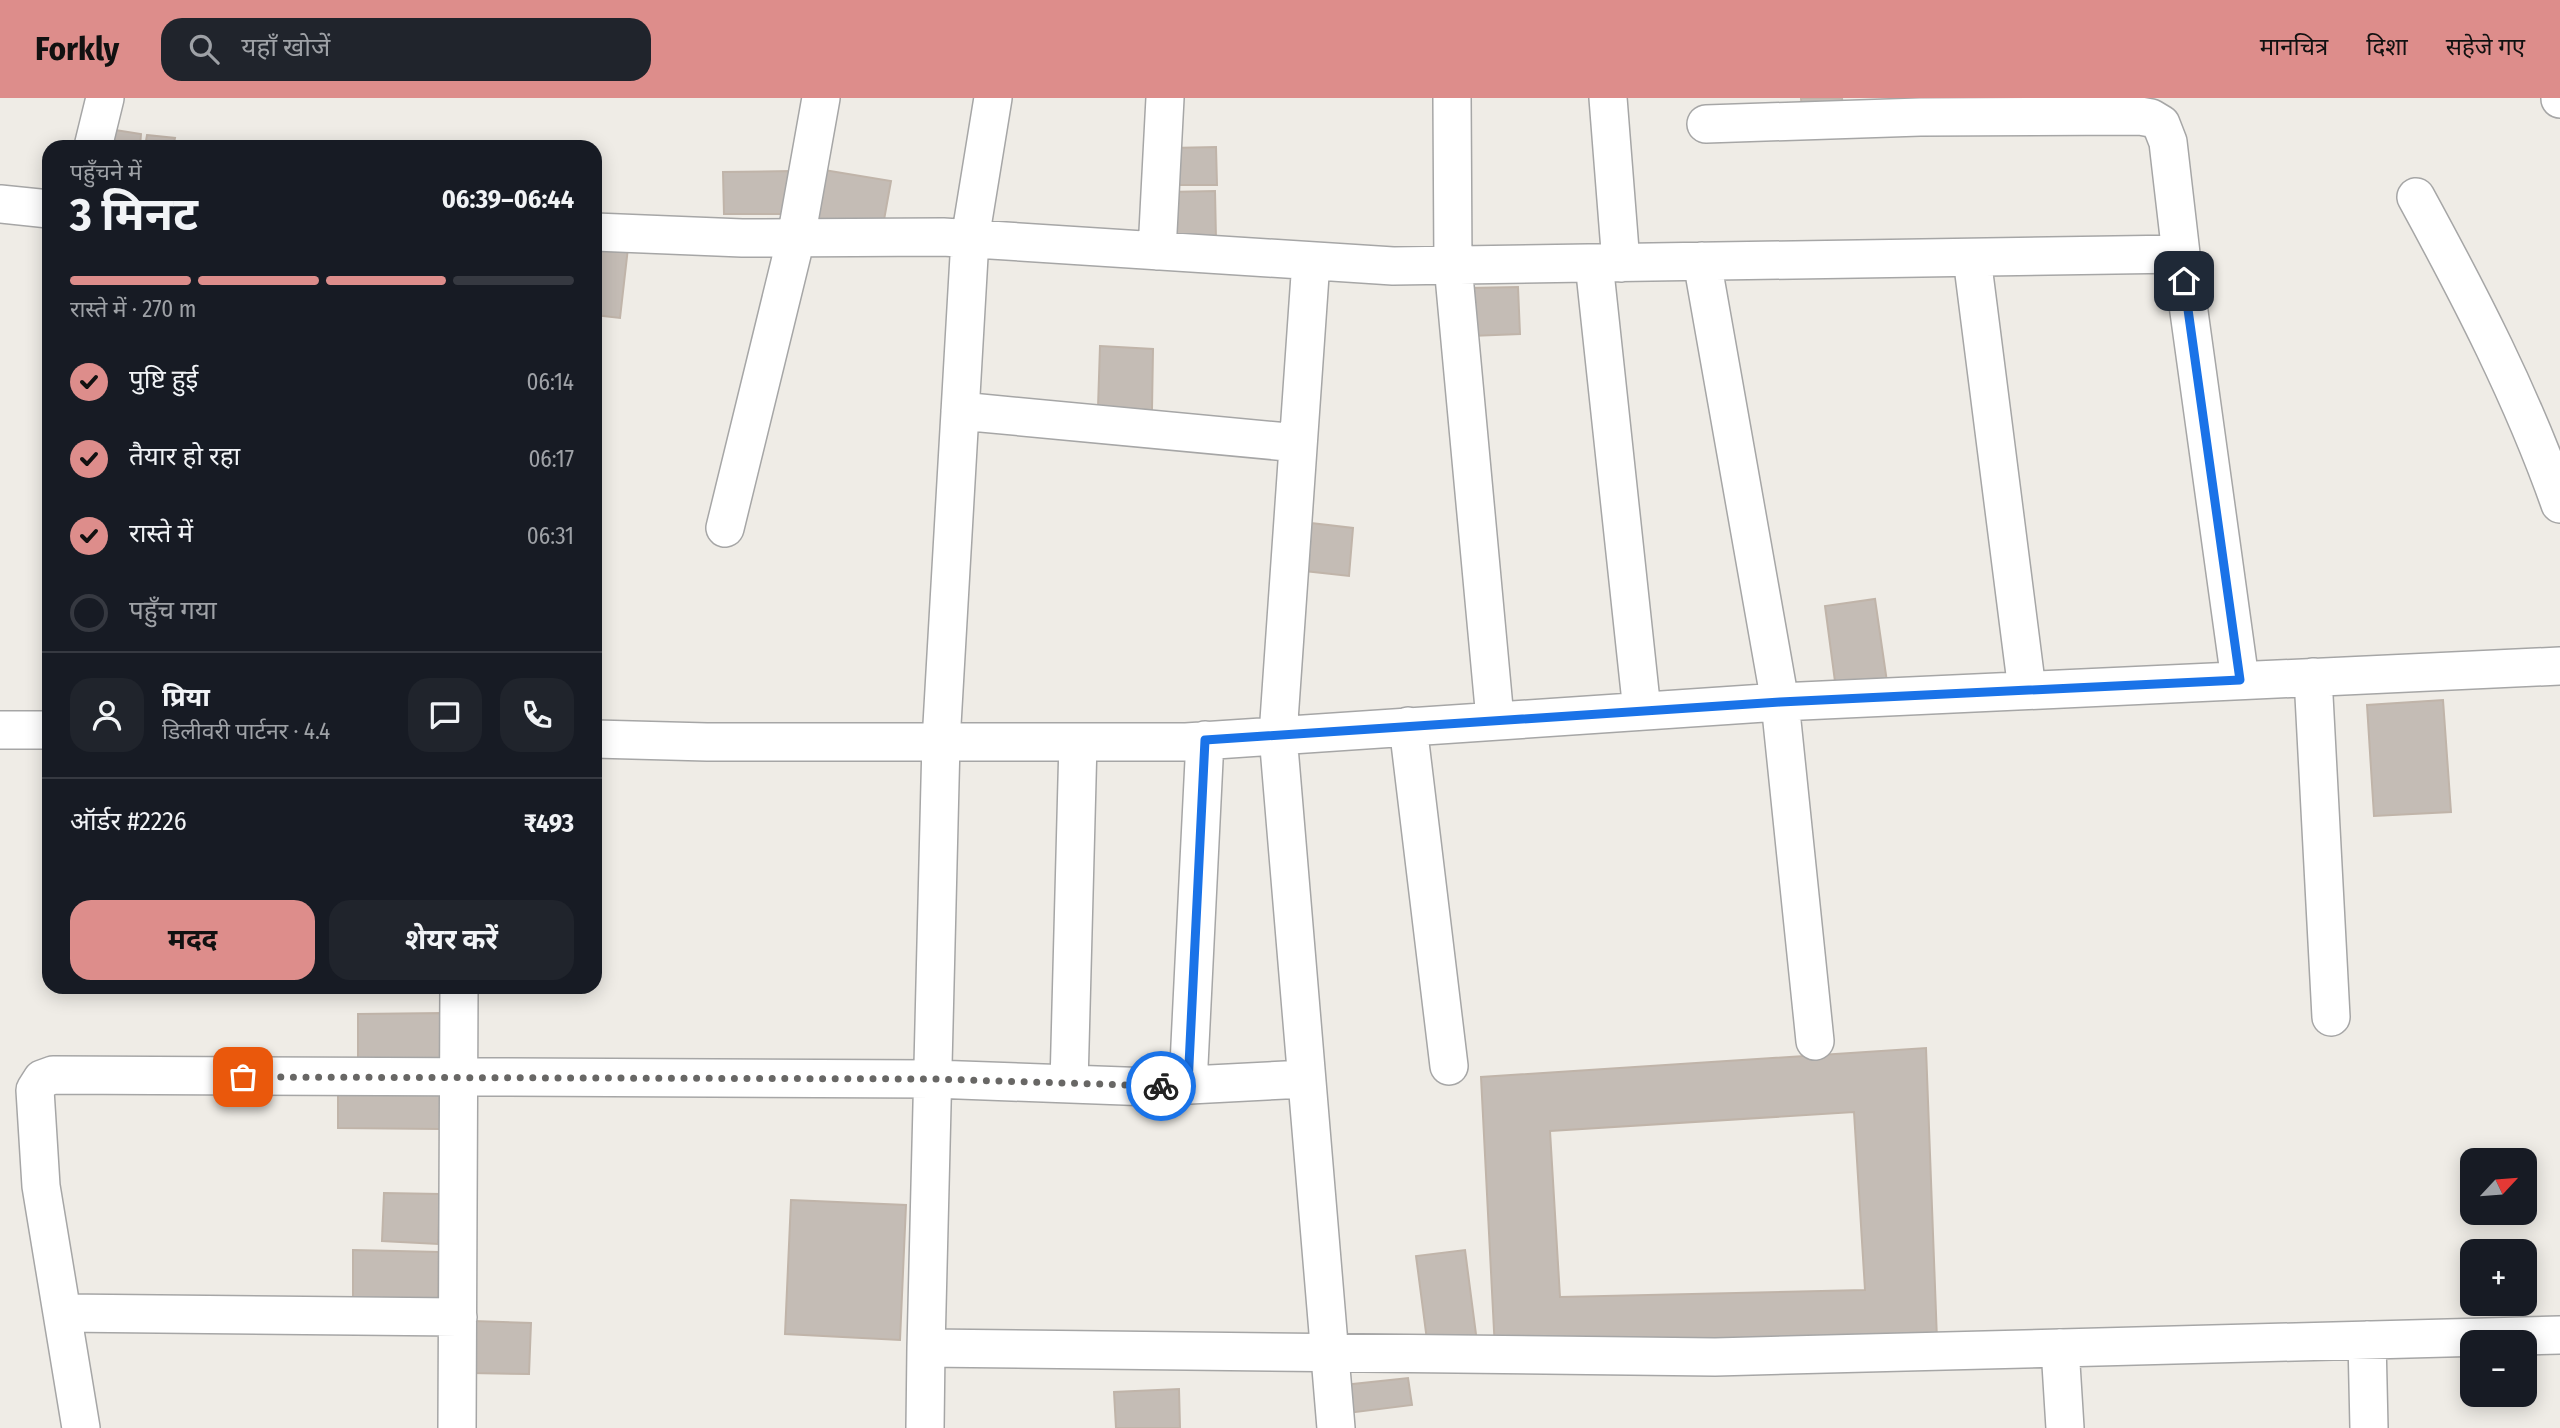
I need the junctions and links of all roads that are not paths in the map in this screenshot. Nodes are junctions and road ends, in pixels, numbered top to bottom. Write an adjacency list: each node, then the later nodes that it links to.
1 (105, 98): 8 (street)
2 (821, 98): 13 (street)
3 (993, 98): 14 (street)
4 (1165, 98): 15 (street)
5 (1452, 98): 21 (street)
6 (1608, 98): 20 (street)
7 (1706, 124): 16 (street)
8 (95, 140)
9 (2416, 197): 24 (street)
10 (0, 204): 11 (street)
11 (42, 208)
12 (602, 232): 13 (street)
13 (796, 238): 14 (street); 25 (street)
14 (970, 239): 15 (street); 22 (street)
15 (1157, 251): 18 (street)
16 (2180, 254): 17 (street); 28 (street)
17 (1972, 258): 19 (street); 29 (street)
18 (1311, 261): 21 (street); 23 (street)
19 (1702, 261): 20 (street); 30 (street)
20 (1608, 263): 21 (street); 31 (street)
21 (1453, 265): 32 (street)
22 (960, 411): 23 (street); 39 (street)
23 (1298, 443): 36 (street)
24 (2560, 504)
25 (725, 528)
26 (2560, 666): 27 (street)
27 (2313, 677): 28 (street); 42 (street)
28 (2240, 680): 29 (street)
29 (2027, 690): 30 (street)
30 (1780, 702): 31 (street); 43 (street)
31 (1643, 711): 32 (street)
32 (1495, 719): 33 (street)
33 (1408, 726): 36 (street); 44 (street)
34 (0, 730): 35 (street)
35 (42, 730)
36 (1278, 735): 38 (street); 47 (street)
37 (602, 739): 39 (street)
38 (1205, 740): 40 (street); 49 (street)
39 (941, 742): 40 (street); 46 (street)
40 (1078, 742): 48 (street)
41 (459, 994): 45 (street)
42 (2331, 1017)
43 (1815, 1041)
44 (1449, 1066)
45 (460, 1078): 46 (street); 50 (street); 51 (street)
46 (933, 1079): 48 (street); 54 (street)
47 (1306, 1079): 49 (street); 56 (street)
48 (1069, 1084): 49 (street)
49 (1188, 1085)
50 (62, 1313): 51 (street); 57 (street)
51 (457, 1317): 58 (street)
52 (2560, 1335): 53 (street)
53 (2367, 1340): 55 (street); 62 (street)
54 (926, 1348): 56 (street); 59 (street)
55 (2060, 1348): 56 (street); 61 (street)
56 (1328, 1352): 60 (street)
57 (81, 1428)
58 (457, 1428)
59 (925, 1428)
60 (1336, 1428)
61 (2065, 1428)
62 (2369, 1428)

